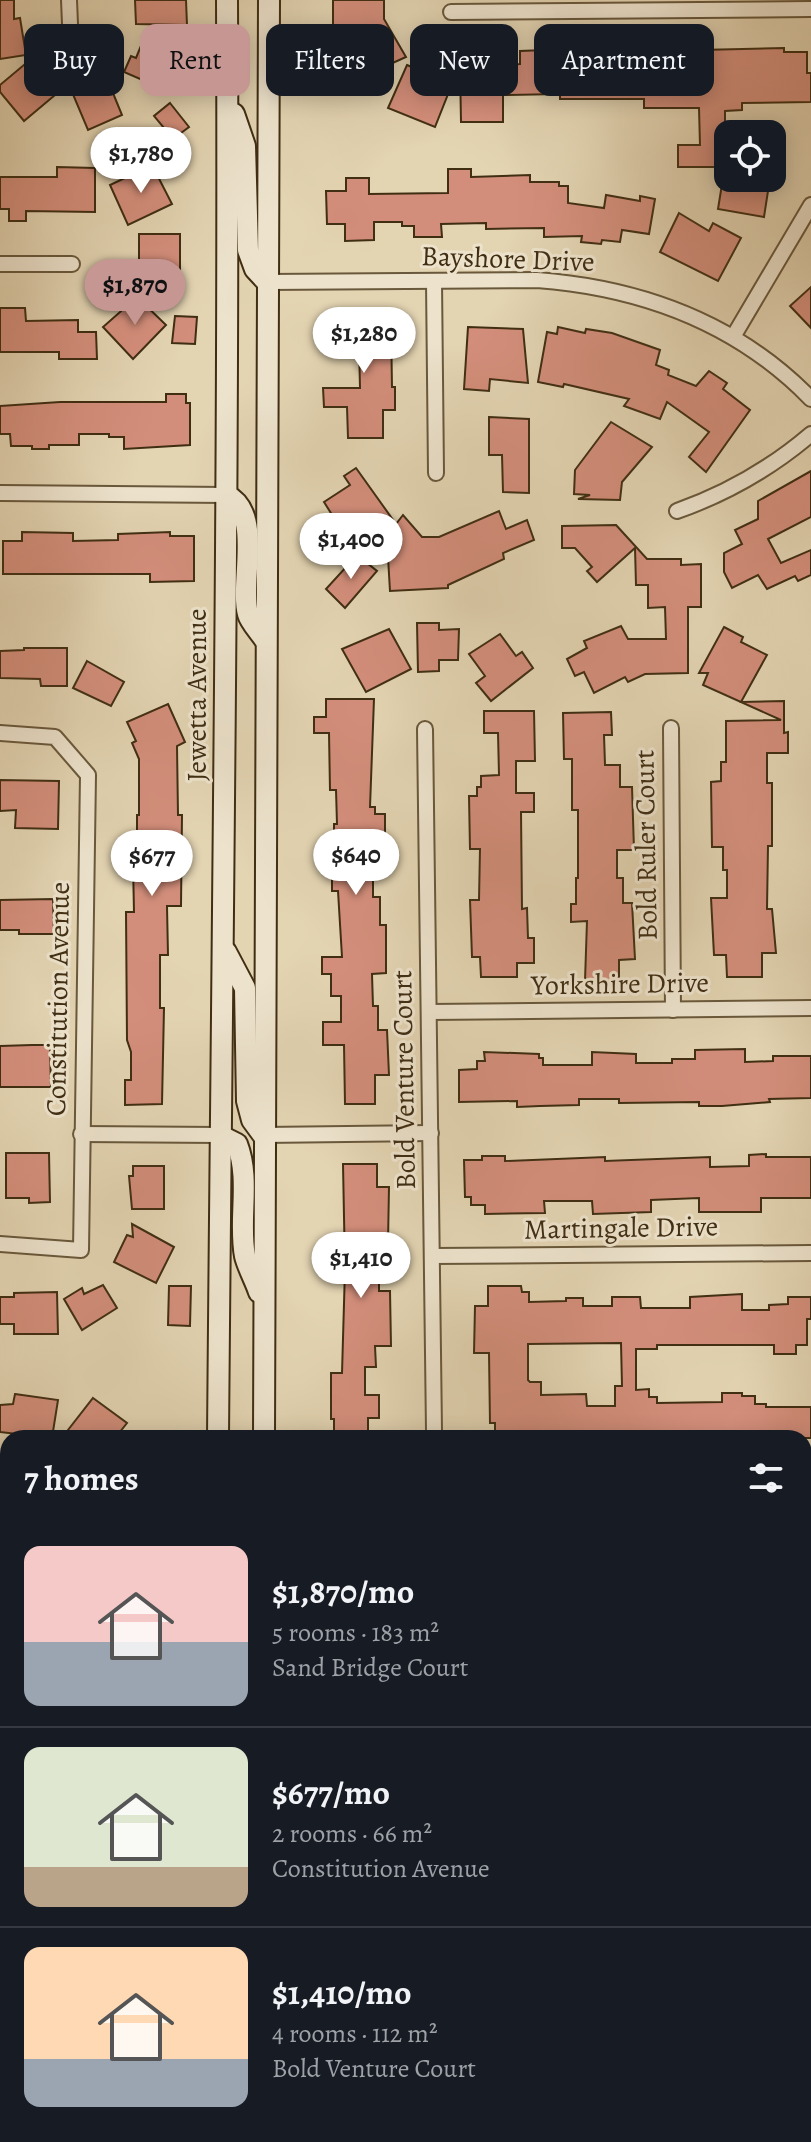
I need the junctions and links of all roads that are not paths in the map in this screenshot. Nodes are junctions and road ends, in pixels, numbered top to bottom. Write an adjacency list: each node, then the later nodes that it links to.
1 (69, 0): 6 (street)
2 (227, 0): 7 (street, Jewetta Avenue)
3 (269, 0): 14 (street)
4 (811, 9): 5 (street)
5 (451, 12)
6 (70, 24)
7 (227, 24)
8 (228, 96): 14 (street)
9 (228, 96): 20 (street, Jewetta Avenue)
10 (811, 205): 15 (street)
11 (0, 264): 12 (street)
12 (72, 264)
13 (434, 281): 14 (street, Bayshore Drive); 15 (street, Bayshore Drive); 18 (street)
14 (267, 282): 22 (street)
15 (733, 337): 16 (street, Bayshore Drive)
16 (811, 399)
17 (811, 434): 21 (street)
18 (436, 473)
19 (0, 493): 20 (street)
20 (226, 495): 22 (street); 26 (street, Jewetta Avenue)
21 (677, 511)
22 (265, 640): 33 (street)
23 (671, 728): 28 (street, Bold Ruler Court)
24 (425, 729): 29 (street, Bold Venture Court)
25 (0, 733): 31 (street, Constitution Avenue)
26 (224, 948): 32 (street, Jewetta Avenue); 33 (street)
27 (811, 1008): 28 (street, Yorkshire Drive)
28 (673, 1010): 29 (street, Yorkshire Drive)
29 (430, 1012): 30 (street, Bold Venture Court)
30 (431, 1133): 33 (street); 36 (street, Bold Venture Court)
31 (81, 1134): 32 (street); 34 (street, Constitution Avenue)
32 (219, 1135): 37 (street); 38 (street, Jewetta Avenue)
33 (263, 1135): 37 (street)
34 (0, 1244)
35 (811, 1253): 36 (street, Martingale Drive)
36 (432, 1256): 40 (street, Bold Venture Court)
37 (263, 1303): 39 (street)
38 (218, 1430)
39 (264, 1430)
40 (434, 1430)

